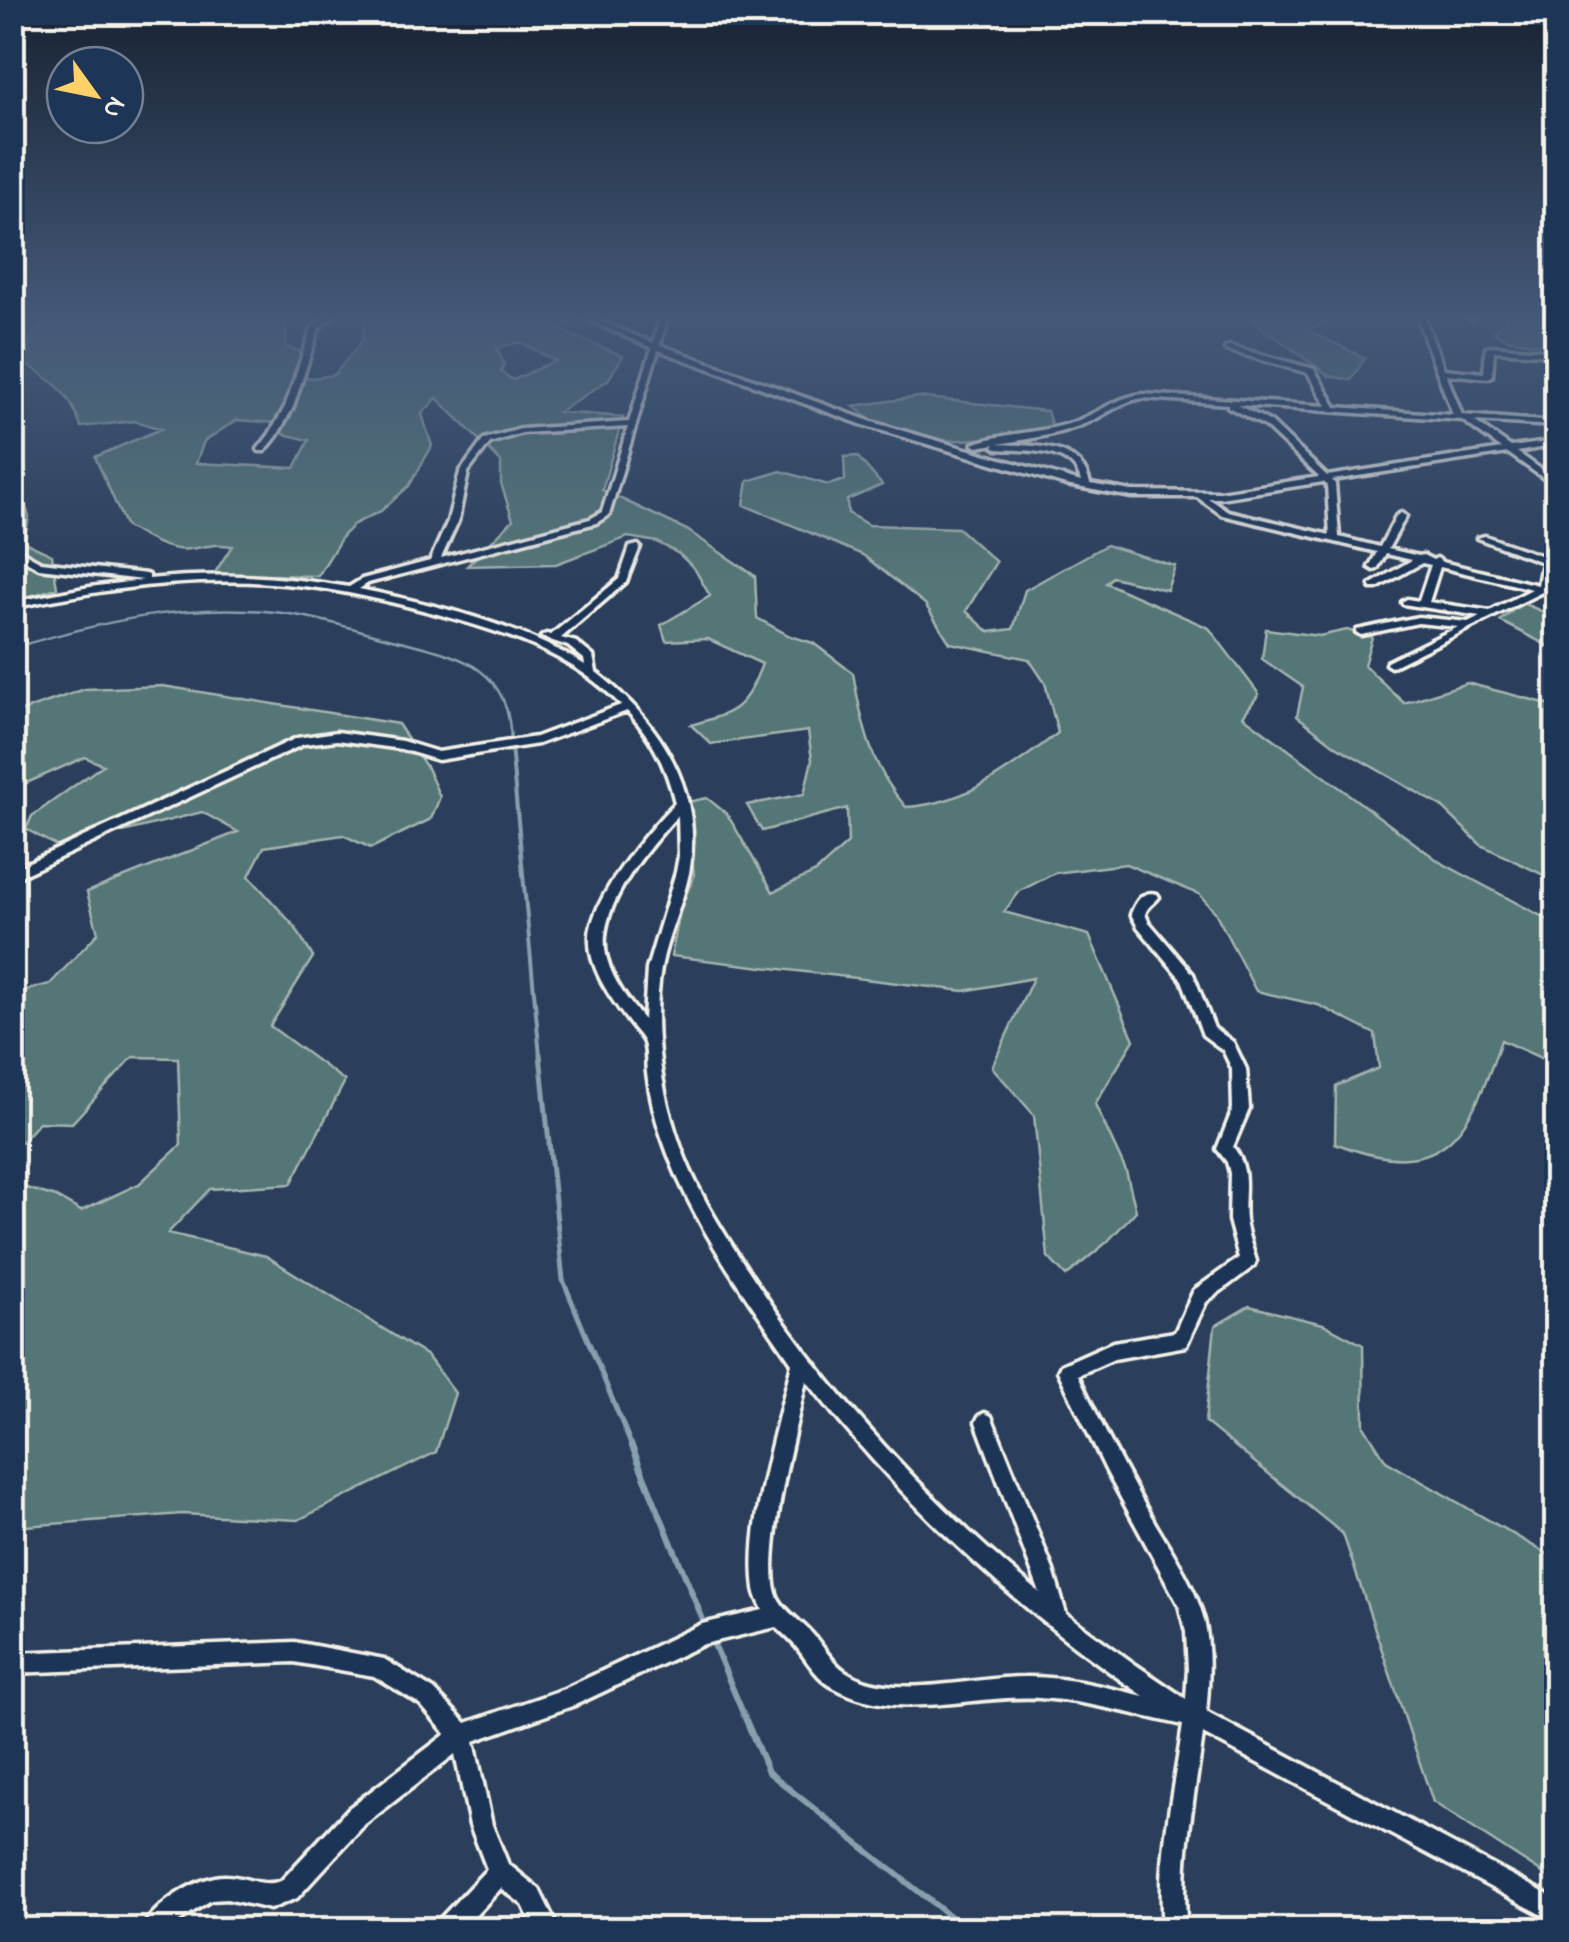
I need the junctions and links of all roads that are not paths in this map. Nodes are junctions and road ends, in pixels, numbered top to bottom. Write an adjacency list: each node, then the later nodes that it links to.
1 (289, 406): 15 (street)
2 (638, 406): 10 (street)
3 (815, 406): 14 (street)
4 (1112, 406): 13 (street)
5 (1232, 406): 19 (street)
6 (1310, 406): 8 (street)
7 (1457, 406): 9 (street)
8 (1332, 407): 9 (street)
9 (1461, 416): 11 (street); 16 (street)
10 (632, 424): 32 (street); 32 (street)
11 (1556, 424)
12 (1556, 443): 16 (street)
13 (977, 444): 14 (street); 20 (street)
14 (947, 447): 20 (street)
15 (262, 449)
16 (1508, 449): 18 (street); 19 (street)
17 (1556, 470): 18 (street)
18 (1544, 474): 21 (street)
19 (1323, 479): 22 (street); 24 (street)
20 (1086, 486): 22 (street)
21 (1553, 488)
22 (1200, 496): 24 (street)
23 (1401, 516): 27 (street)
24 (1335, 536): 27 (street)
25 (1482, 538): 31 (street)
26 (635, 546): 47 (street)
27 (1384, 548): 30 (street); 34 (street)
28 (1556, 548): 31 (street)
29 (12, 549): 35 (street)
30 (1423, 558): 33 (street); 36 (street)
31 (1547, 561): 37 (street)
32 (434, 562): 38 (street)
33 (1436, 562): 37 (street); 41 (street)
34 (1374, 567)
35 (153, 579): 38 (street); 42 (street)
36 (1374, 586)
37 (1542, 588): 39 (street); 43 (street)
38 (350, 591): 46 (street)
39 (1556, 592)
40 (1407, 602): 41 (street)
41 (1422, 604): 43 (street)
42 (12, 605)
43 (1491, 614): 44 (street)
44 (1470, 625): 45 (street); 48 (street)
45 (1361, 632)
46 (520, 635): 47 (street); 49 (street)
47 (554, 639): 49 (street)
48 (1391, 664)
49 (591, 671): 50 (street)
50 (630, 706): 51 (street); 52 (street)
51 (681, 804): 54 (street); 54 (street)
52 (12, 876)
53 (1152, 897): 60 (street)
54 (652, 1043): 55 (street)
55 (801, 1363): 57 (street); 58 (street)
56 (985, 1422): 58 (street)
57 (777, 1617): 60 (street); 61 (street)
58 (1058, 1622): 60 (street)
59 (12, 1662): 61 (street)
60 (1195, 1718): 63 (street); 67 (street)
61 (462, 1735): 62 (street); 64 (street)
62 (500, 1872): 65 (street); 66 (street)
63 (1556, 1910)
64 (154, 1930)
65 (445, 1930)
66 (547, 1930)
67 (1175, 1930)

